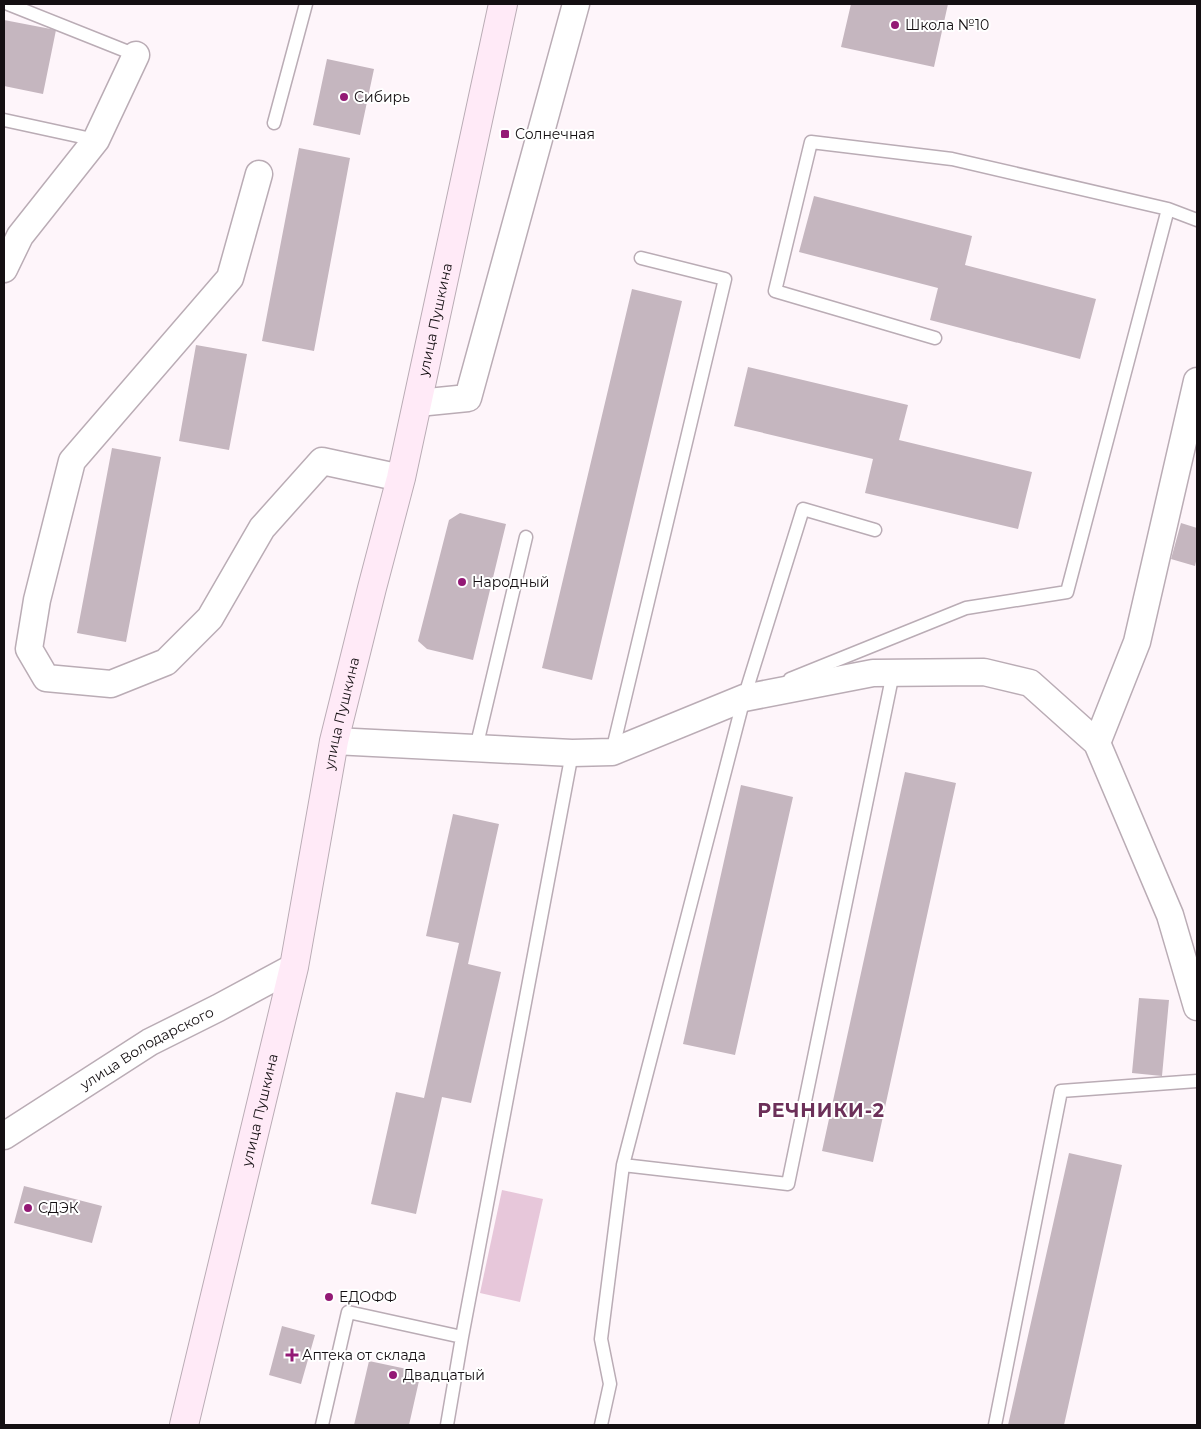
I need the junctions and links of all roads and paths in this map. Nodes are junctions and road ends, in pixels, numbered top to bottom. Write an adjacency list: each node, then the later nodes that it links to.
1 (8, 4): 5 (lane)
2 (306, 4): 7 (lane)
3 (503, 4): 17 (main road, улица Пушкина)
4 (576, 4): 17 (street)
5 (136, 55): 8 (street)
6 (4, 120): 8 (lane)
7 (274, 123)
8 (96, 140): 12 (street)
9 (258, 174): 18 (street)
10 (1168, 209): 11 (lane); 15 (lane); 22 (lane)
11 (1197, 220)
12 (12, 235): 14 (street)
13 (641, 258): 26 (lane)
14 (4, 269)
15 (935, 338)
16 (1197, 381): 24 (street)
17 (418, 402): 18 (main road, улица Пушкина)
18 (401, 478): 23 (main road, улица Пушкина)
19 (875, 530): 22 (lane)
20 (526, 537): 25 (lane)
21 (893, 673): 22 (street); 24 (street); 32 (lane)
22 (744, 698): 26 (street); 32 (lane)
23 (334, 741): 25 (street); 28 (main road, улица Пушкина)
24 (1097, 743): 29 (street)
25 (476, 748): 27 (street)
26 (612, 752): 27 (street)
27 (572, 753): 33 (lane)
28 (294, 967): 31 (street, улица Володарского); 34 (main road, улица Пушкина)
29 (1197, 1007)
30 (1197, 1081): 38 (lane)
31 (4, 1136)
32 (624, 1165): 37 (lane)
33 (462, 1337): 35 (lane); 36 (lane)
34 (184, 1425)
35 (322, 1425)
36 (447, 1425)
37 (601, 1425)
38 (994, 1425)

